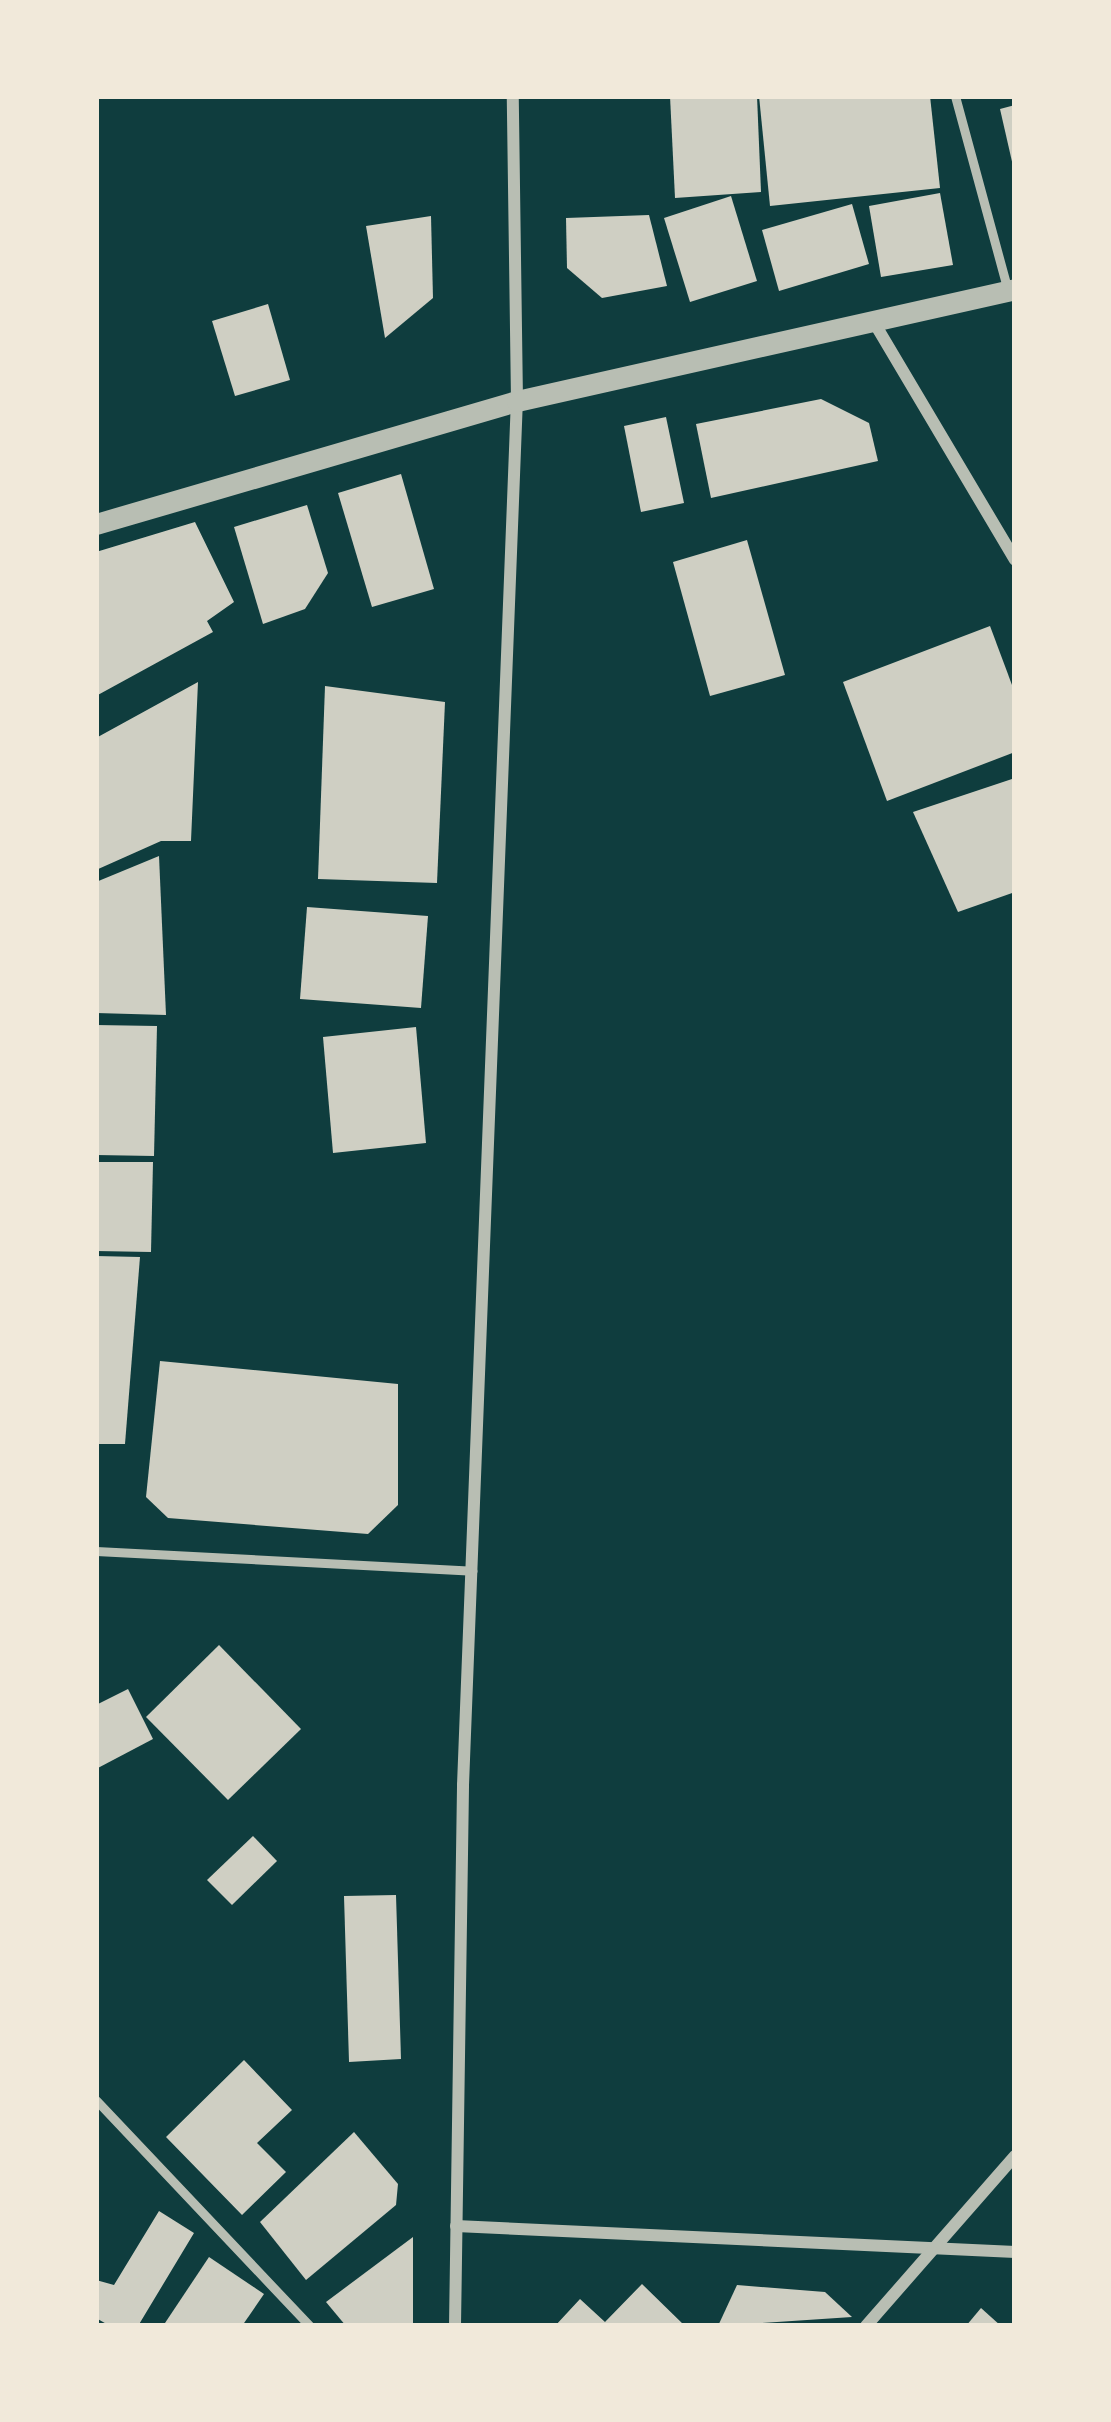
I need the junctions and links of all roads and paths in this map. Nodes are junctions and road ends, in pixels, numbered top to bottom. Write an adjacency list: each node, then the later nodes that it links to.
1 (513, 96): 5 (street)
2 (955, 96): 3 (lane)
3 (1011, 290): 4 (street)
4 (875, 324): 5 (street); 7 (street)
5 (517, 401): 6 (street); 9 (street)
6 (96, 524)
7 (1015, 560)
8 (96, 1551): 9 (lane)
9 (472, 1570): 12 (street)
10 (96, 2099): 15 (lane)
11 (1015, 2156): 13 (street)
12 (456, 2226): 13 (street); 16 (street)
13 (932, 2248): 14 (street); 17 (street)
14 (1015, 2252)
15 (310, 2326)
16 (454, 2326)
17 (866, 2326)

